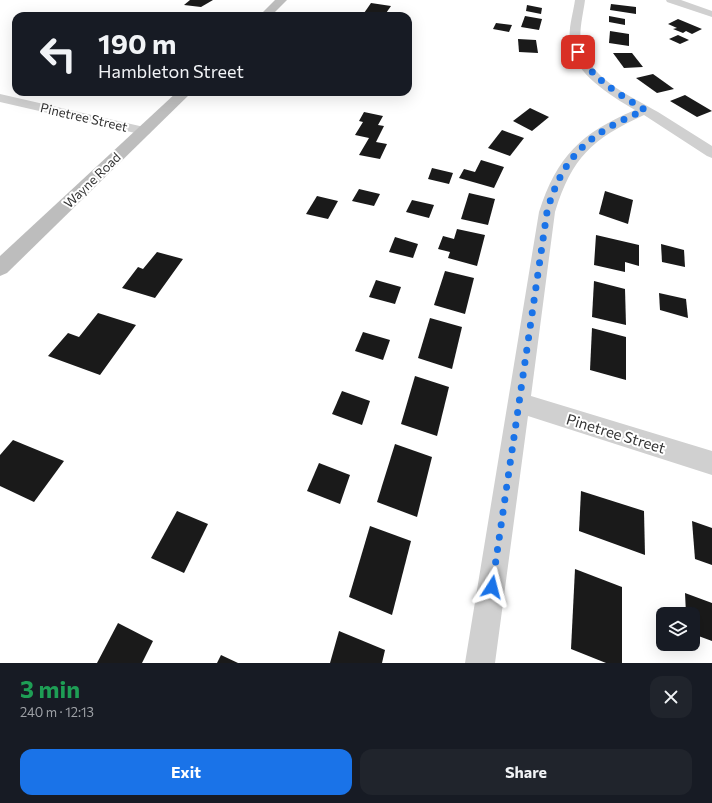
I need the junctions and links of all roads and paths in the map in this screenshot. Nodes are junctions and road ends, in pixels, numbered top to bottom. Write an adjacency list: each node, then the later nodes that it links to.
1 (281, 0): 4 (main road)
2 (580, 0): 8 (street)
3 (671, 0): 5 (street)
4 (268, 12)
5 (712, 14)
6 (180, 96): 9 (main road, Wayne Road)
7 (0, 98): 9 (street, Pinetree Street)
8 (645, 110): 10 (street); 12 (street)
9 (144, 131): 11 (main road, Wayne Road)
10 (712, 153)
11 (0, 268)
12 (519, 403): 13 (street, Pinetree Street); 14 (street)
13 (712, 463)
14 (480, 663)

